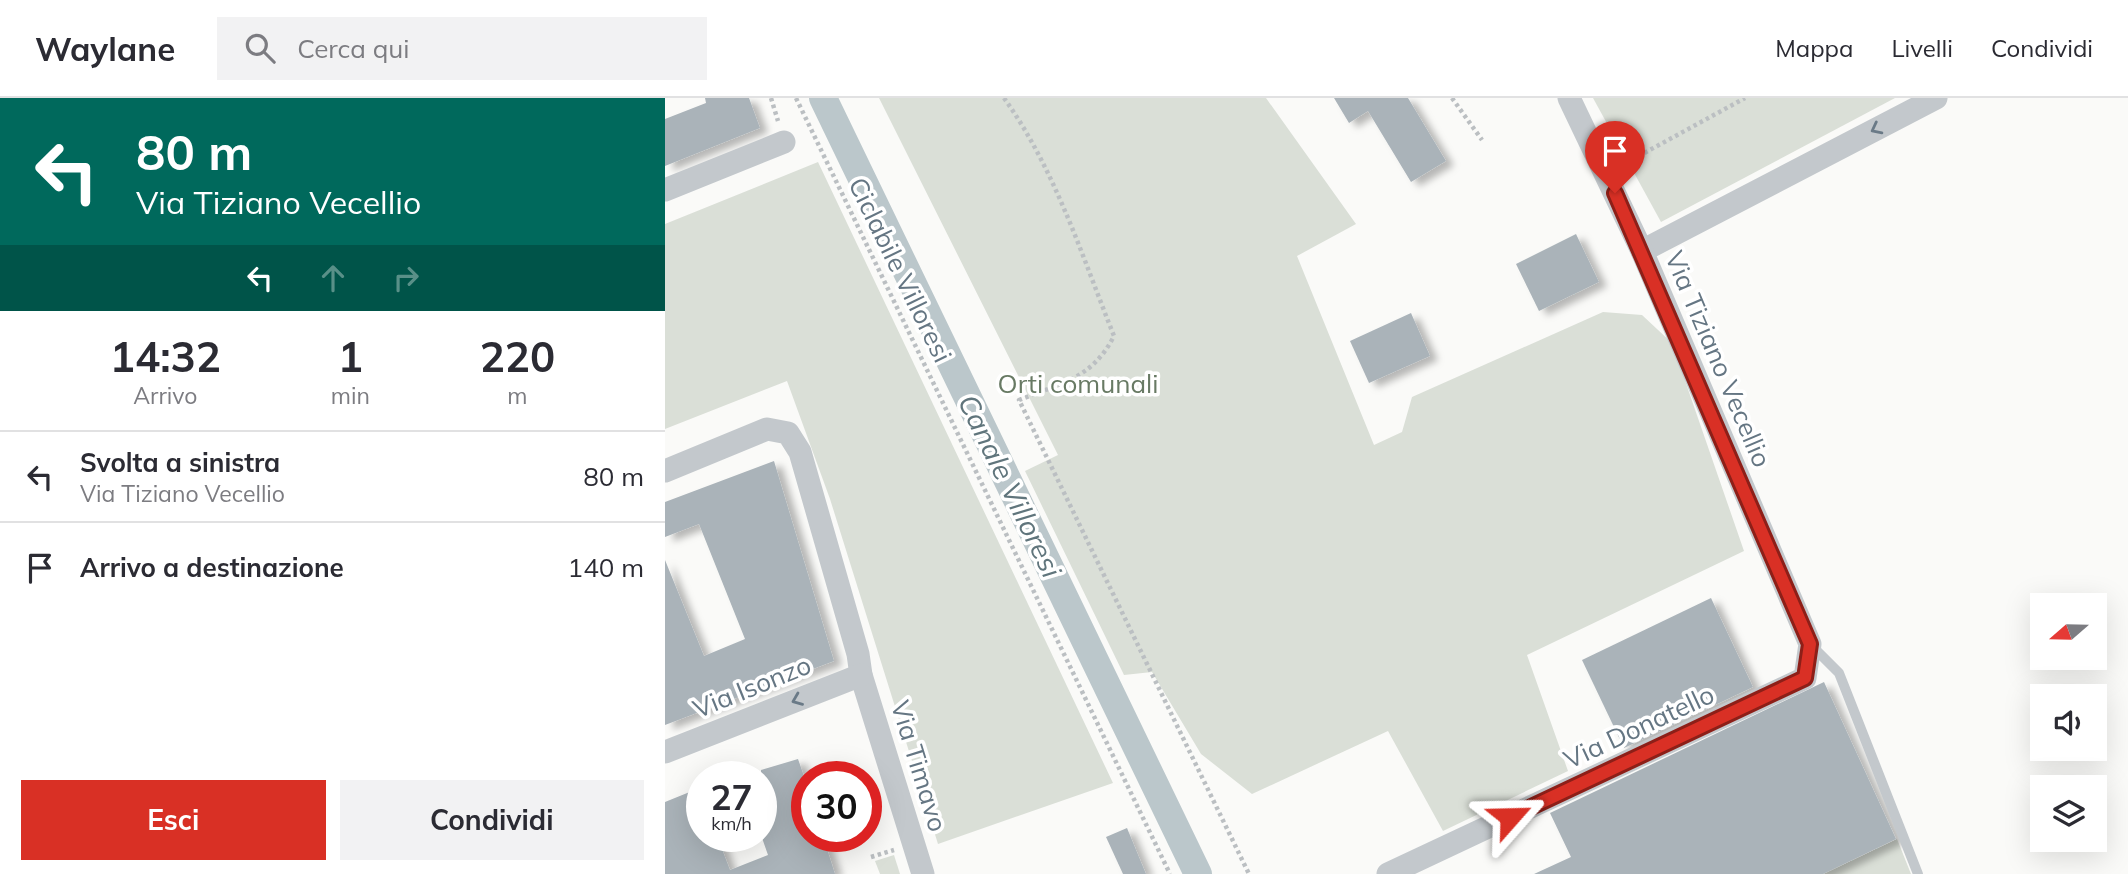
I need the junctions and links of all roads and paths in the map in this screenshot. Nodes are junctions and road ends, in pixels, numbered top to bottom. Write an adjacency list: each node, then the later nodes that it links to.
1 (796, 98): 17 (path, Ciclabile Villoresi)
2 (1004, 98): 18 (path)
3 (1452, 98): 7 (path)
4 (1569, 98): 9 (street, Via Tiziano Vecellio)
5 (1745, 98): 9 (path)
6 (1937, 98): 11 (street, one-way to 11)
7 (1482, 140)
8 (784, 142): 10 (street)
9 (1606, 174): 11 (street, Via Tiziano Vecellio)
10 (665, 190)
11 (1642, 251): 13 (street, Via Tiziano Vecellio)
12 (665, 471): 14 (street, Via Timavo)
13 (1810, 644): 19 (street, Via Donatello); 20 (lane)
14 (861, 675): 15 (street, Via Isonzo, one-way to 15); 16 (street, Via Timavo)
15 (665, 752)
16 (923, 874)
17 (1170, 874)
18 (1249, 874)
19 (1388, 874)
20 (1918, 874)

